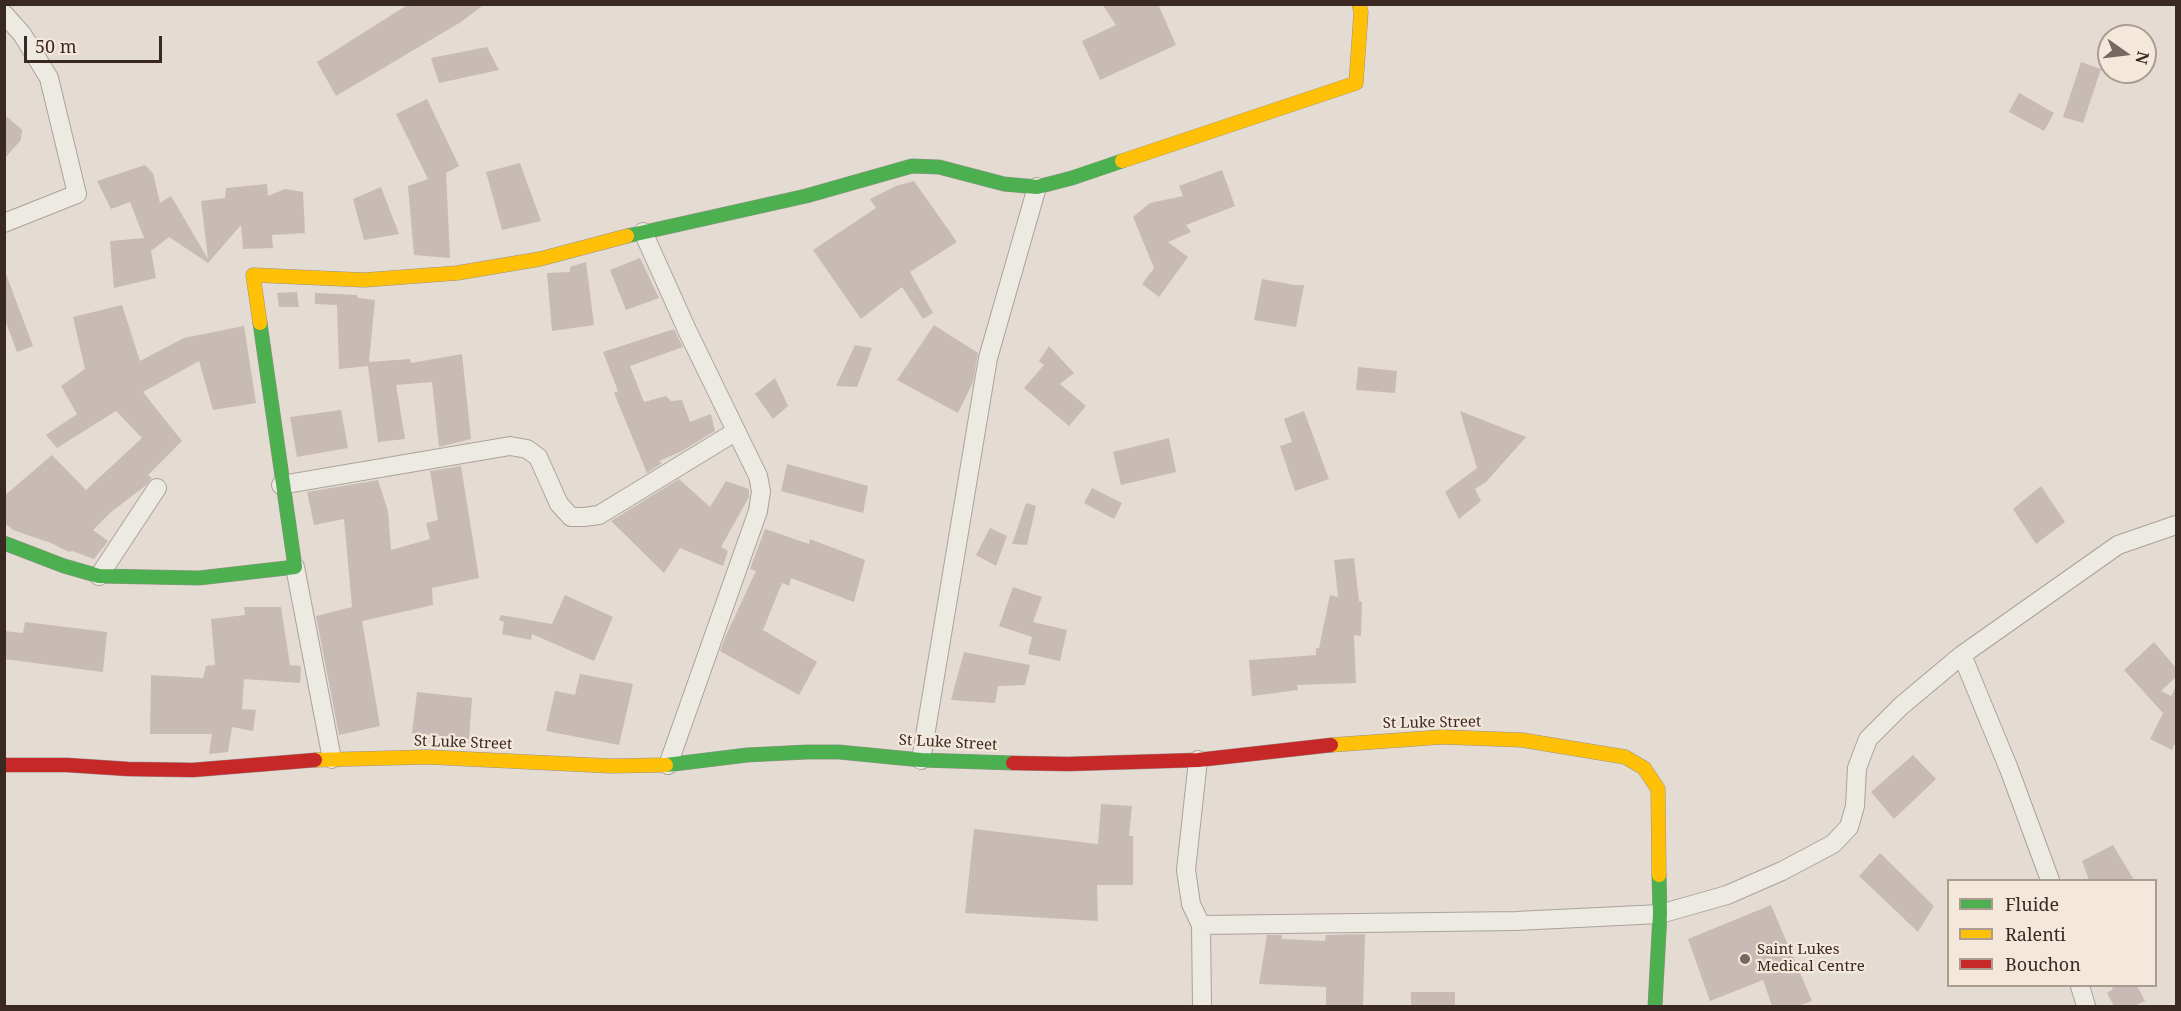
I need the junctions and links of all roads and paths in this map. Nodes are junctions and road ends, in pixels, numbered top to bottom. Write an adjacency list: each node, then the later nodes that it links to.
1 (1359, 4): 3 (street)
2 (4, 14): 4 (street)
3 (1037, 187): 5 (street); 15 (street)
4 (4, 223)
5 (643, 232): 6 (street); 7 (street)
6 (735, 432): 7 (street); 18 (street)
7 (282, 485): 11 (street)
8 (157, 488): 12 (street)
9 (2176, 525): 13 (street)
10 (4, 543): 12 (street)
11 (295, 567): 12 (street); 14 (street)
12 (99, 576)
13 (1962, 654): 19 (street); 20 (street)
14 (332, 759): 17 (street, St Luke Street); 18 (street, St Luke Street)
15 (921, 760): 16 (street, St Luke Street); 18 (street, St Luke Street)
16 (1198, 760): 20 (street, St Luke Street); 21 (street)
17 (4, 765)
18 (668, 765)
19 (2049, 879)
20 (1660, 914): 21 (street); 24 (street, St Luke Street)
21 (1201, 925): 23 (street)
22 (2080, 987): 25 (street)
23 (1202, 1006)
24 (1655, 1006)
25 (2086, 1006)

